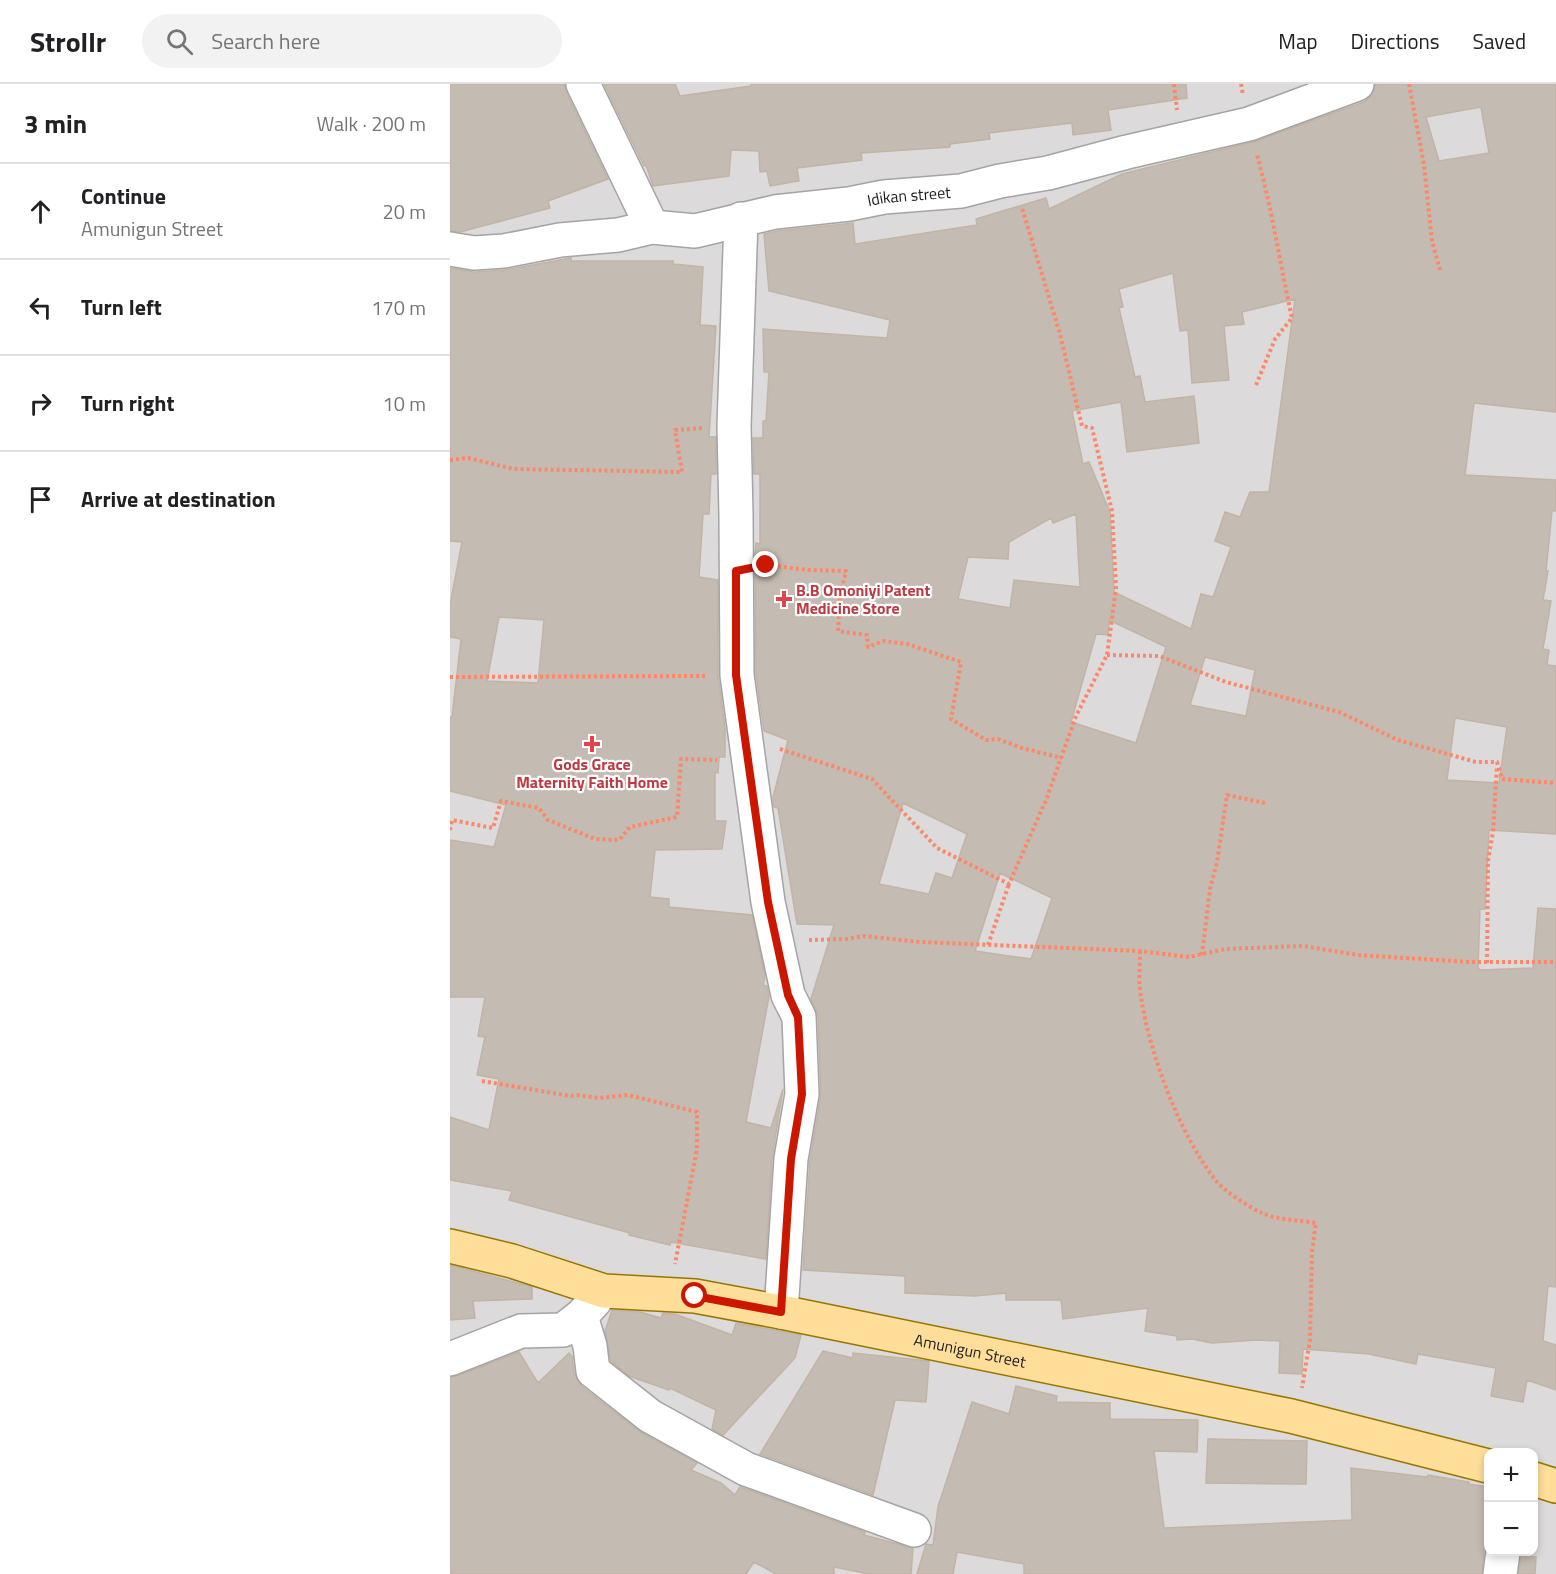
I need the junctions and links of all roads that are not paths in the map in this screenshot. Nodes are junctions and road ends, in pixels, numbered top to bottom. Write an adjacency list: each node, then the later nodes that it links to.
1 (583, 84): 4 (street)
2 (1358, 84): 3 (street, Idikan street)
3 (741, 219): 4 (street, Idikan street); 8 (street)
4 (652, 227): 5 (street, Idikan street)
5 (450, 249)
6 (450, 1246): 7 (main road, Amunigun Street)
7 (604, 1291): 8 (main road, Amunigun Street); 9 (street)
8 (781, 1312): 11 (main road, Amunigun Street)
9 (581, 1317): 10 (street); 14 (street)
10 (450, 1359)
11 (1484, 1465)
12 (1538, 1481): 13 (main road)
13 (1556, 1486)
14 (914, 1530)
15 (1502, 1556): 16 (street)
16 (1500, 1574)

